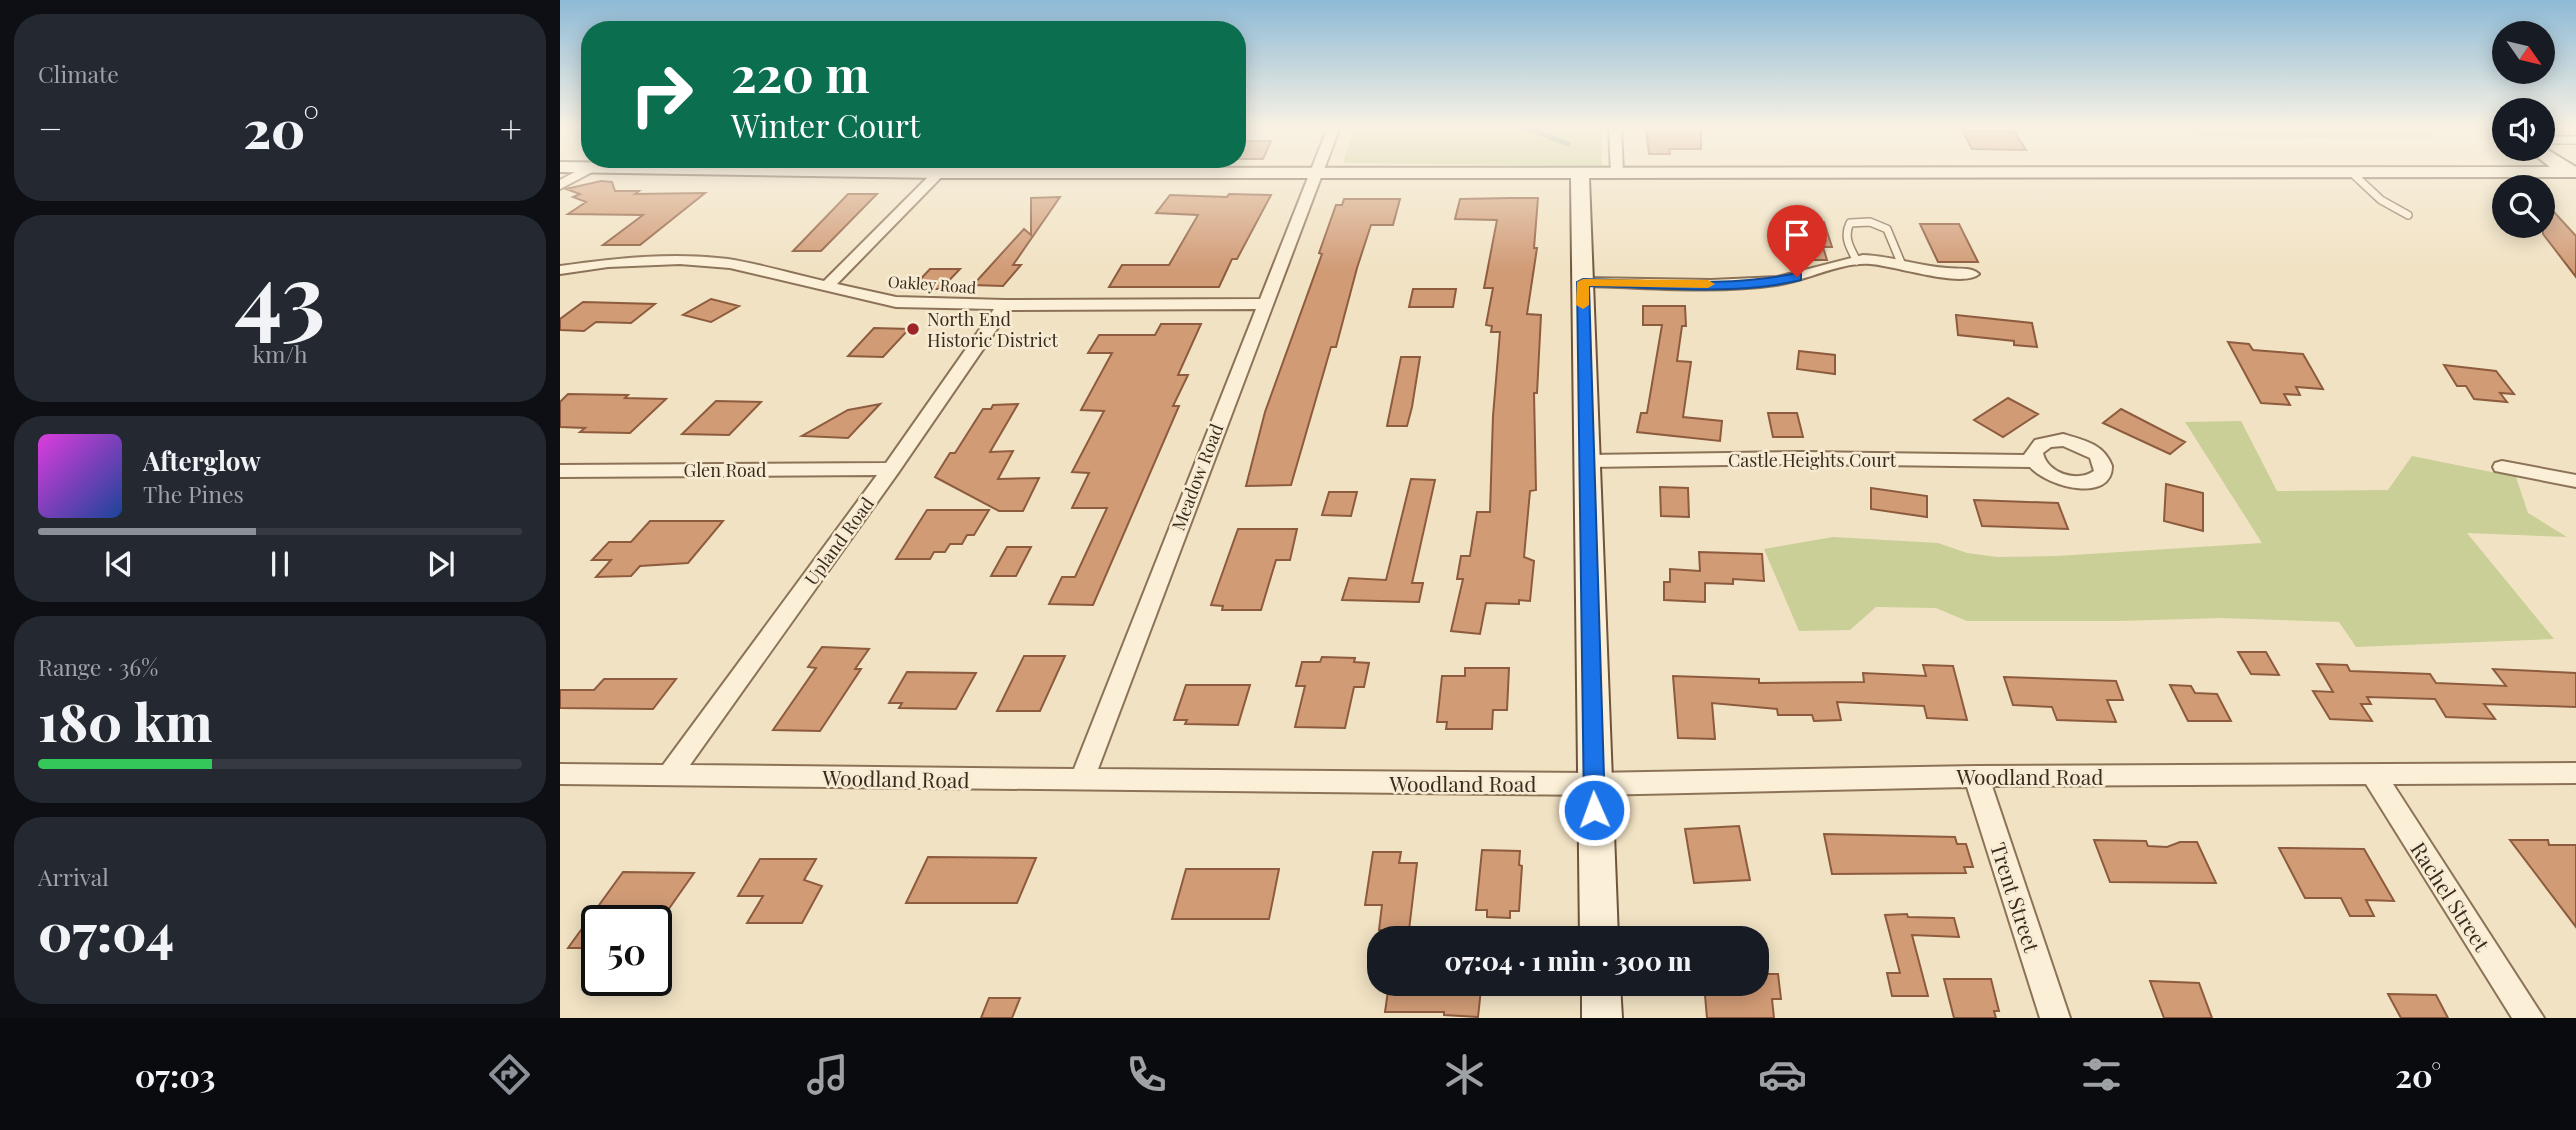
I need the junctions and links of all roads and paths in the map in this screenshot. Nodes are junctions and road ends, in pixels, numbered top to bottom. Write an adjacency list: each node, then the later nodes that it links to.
1 (579, 175): 8 (street)
2 (938, 175): 15 (street)
3 (1314, 175): 16 (street, Meadow Road)
4 (1580, 175): 14 (main road)
5 (2354, 175): 9 (lane)
6 (2537, 175): 7 (main road)
7 (2574, 175)
8 (560, 185)
9 (2408, 215)
10 (1857, 261): 11 (street); 11 (lane); 14 (street)
11 (1902, 265): 13 (street)
12 (560, 270): 15 (street, Oakley Road)
13 (1972, 274)
14 (1583, 282): 18 (main road)
15 (827, 286): 17 (street, Oakley Road)
16 (1264, 304): 17 (street, Oakley Road); 29 (street, Meadow Road)
17 (1005, 305): 21 (street, Upland Road)
18 (1588, 461): 19 (street, Castle Heights Court); 30 (main road)
19 (2035, 461)
20 (2502, 467): 23 (street)
21 (891, 469): 22 (street, Glen Road); 26 (street, Upland Road)
22 (560, 471)
23 (2576, 481)
24 (2576, 773): 27 (street, Woodland Road)
25 (560, 774): 26 (street, Woodland Road)
26 (669, 775): 29 (street, Woodland Road)
27 (2373, 775): 28 (street, Woodland Road); 35 (street, Rachel Street)
28 (1976, 776): 30 (street, Woodland Road); 34 (street, Trent Street)
29 (1081, 781): 30 (street, Woodland Road)
30 (1593, 784): 31 (main road)
31 (1599, 926)
32 (1601, 996): 33 (main road)
33 (1602, 1018)
34 (2055, 1018)
35 (2529, 1018)

